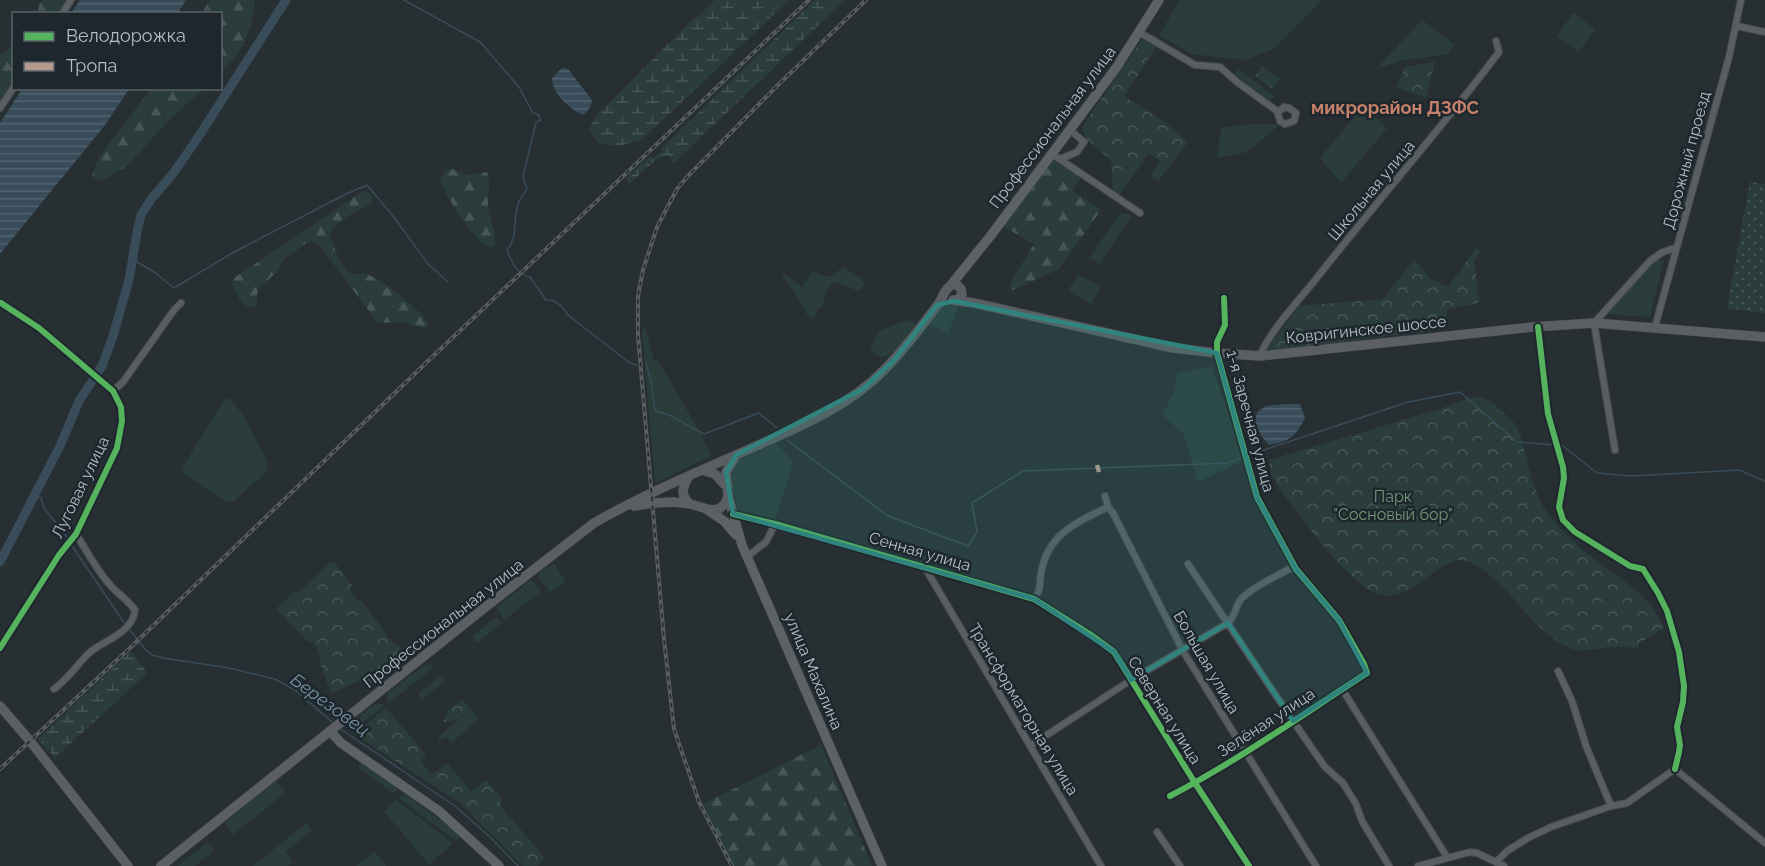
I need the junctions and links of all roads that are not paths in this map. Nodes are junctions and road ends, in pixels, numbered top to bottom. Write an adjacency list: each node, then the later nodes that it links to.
1 (1159, 0): 4 (street, Профессиональная улица)
2 (1741, 0): 3 (street, Дорожный проезд)
3 (1737, 26): 5 (street); 13 (street, Дорожный проезд)
4 (1139, 32): 9 (street); 10 (street, Профессиональная улица)
5 (1765, 32)
6 (1496, 41): 23 (street, Школьная улица)
7 (12, 90): 8 (street)
8 (0, 108)
9 (1278, 112)
10 (1070, 130): 11 (street, Профессиональная улица); 11 (street)
11 (1056, 157): 12 (street); 14 (street, Профессиональная улица)
12 (1140, 213)
13 (1677, 247): 18 (street); 20 (street, Дорожный проезд)
14 (955, 293): 22 (main road, Ковригинское шоссе); 26 (main road, Профессиональная улица)
15 (1224, 298): 22 (street, 1-я Заречная улица)
16 (1, 303): 24 (street, Луговая улица)
17 (181, 303): 24 (street)
18 (1594, 323): 19 (main road, Ковригинское шоссе); 20 (main road, Ковригинское шоссе); 25 (street)
19 (1538, 327): 23 (main road, Ковригинское шоссе); 59 (street)
20 (1655, 327): 21 (main road, Ковригинское шоссе)
21 (1765, 337)
22 (1217, 353): 23 (main road, Ковригинское шоссе); 43 (street, 1-я Заречная улица)
23 (1260, 356)
24 (113, 391): 38 (street, Луговая улица)
25 (1615, 450)
26 (736, 455): 27 (main road, Профессиональная улица); 29 (main road)
27 (702, 470): 28 (main road, Профессиональная улица); 29 (main road)
28 (689, 476): 32 (main road); 33 (main road, Профессиональная улица)
29 (726, 486): 30 (main road, улица Махалина)
30 (728, 496): 35 (main road); 36 (street, улица Махалина)
31 (1105, 496): 34 (street, Большая улица)
32 (690, 504): 33 (main road); 35 (main road)
33 (625, 507): 56 (main road, Профессиональная улица)
34 (1108, 507): 44 (street); 48 (street, Большая улица)
35 (706, 509): 39 (street)
36 (733, 514): 37 (street, Сенная улица); 39 (street, улица Махалина)
37 (775, 524): 40 (street); 42 (street, Сенная улица)
38 (76, 534): 47 (street, Луговая улица); 52 (street)
39 (742, 545): 40 (street, улица Махалина)
40 (748, 556): 70 (street, улица Махалина)
41 (1188, 564): 45 (street)
42 (924, 566): 44 (street, Сенная улица); 57 (street, Трансформаторная улица)
43 (1296, 569): 45 (street); 49 (street, 1-я Заречная улица)
44 (1034, 599): 46 (street, Сенная улица)
45 (1228, 623): 48 (street); 55 (street)
46 (1091, 635): 51 (street, Северная улица)
47 (0, 648)
48 (1183, 651): 51 (street); 58 (street, Большая улица)
49 (1364, 664): 53 (street, Зелёная улица)
50 (1558, 671): 62 (street)
51 (1131, 680): 57 (street); 60 (street, Северная улица)
52 (54, 689)
53 (1342, 689): 55 (street, Зелёная улица); 65 (street)
54 (0, 706): 67 (main road)
55 (1293, 721): 58 (street, Зелёная улица); 75 (street)
56 (334, 728): 68 (main road, Профессиональная улица); 69 (street)
57 (1030, 746): 71 (street, Трансформаторная улица)
58 (1245, 752): 60 (street, Зелёная улица); 74 (street, Большая улица)
59 (1675, 769): 62 (street); 64 (street)
60 (1195, 783): 61 (street, Зелёная улица); 73 (street, Северная улица)
61 (1170, 796)
62 (1611, 806): 66 (street)
63 (1157, 832): 72 (street)
64 (1765, 843)
65 (1447, 857): 66 (street); 76 (street)
66 (1496, 862): 77 (street)
67 (128, 866)
68 (160, 866)
69 (499, 866)
70 (882, 866)
71 (1101, 866)
72 (1179, 866)
73 (1249, 866)
74 (1316, 866)
75 (1389, 866)
76 (1418, 866)
77 (1504, 866)

